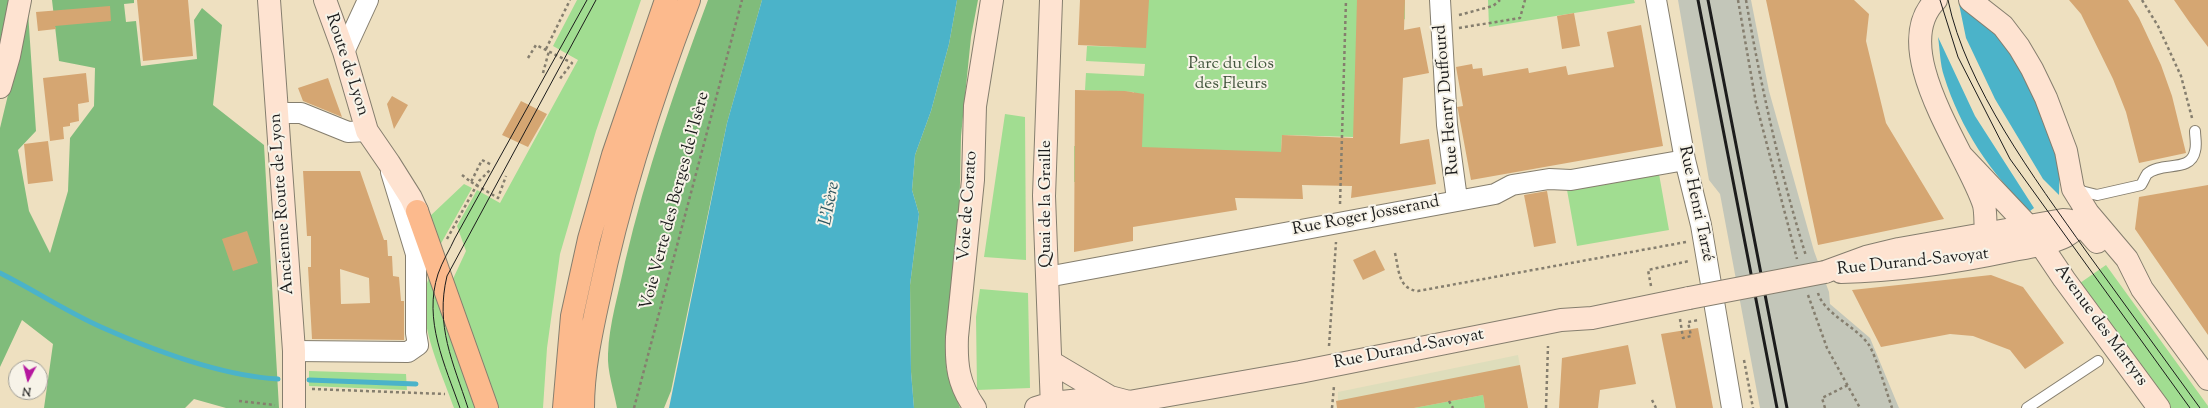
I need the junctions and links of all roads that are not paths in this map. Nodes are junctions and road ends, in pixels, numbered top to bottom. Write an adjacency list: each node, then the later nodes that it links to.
1 (20, 0): 16 (main road)
2 (269, 0): 17 (main road, Ancienne Route de Lyon)
3 (368, 0): 15 (street)
4 (666, 0): 38 (highway)
5 (689, 0): 39 (highway)
6 (992, 0): 40 (main road, Voie de Corato)
7 (1051, 0): 29 (main road, Quai de la Graille)
8 (1440, 0): 23 (street, Rue Henry Duffourd)
9 (1656, 0): 21 (street, Rue Henri Tarzé)
10 (1936, 0): 20 (main road)
11 (1970, 0): 14 (main road)
12 (1995, 0): 14 (main road)
13 (329, 1): 15 (main road, Route de Lyon)
14 (2003, 26): 24 (main road)
15 (344, 52): 18 (main road, Route de Lyon)
16 (0, 87)
17 (277, 113): 18 (street, Route de Lyon); 30 (main road, Ancienne Route de Lyon)
18 (367, 131): 22 (main road, Route de Lyon)
19 (2195, 131): 24 (lane)
20 (1961, 155): 26 (main road); 27 (main road, Avenue des Martyrs)
21 (1685, 160): 23 (street, Rue Roger Josserand); 41 (street, Rue Henri Tarzé)
22 (389, 163): 25 (main road, Route de Lyon); 30 (street, Route de Lyon)
23 (1457, 200): 29 (street, Rue Roger Josserand)
24 (2089, 211): 27 (main road); 33 (main road)
25 (417, 212): 37 (highway)
26 (1986, 233): 27 (main road, Rue Durand-Savoyat); 28 (main road, Rue Durand-Savoyat)
27 (2035, 236): 28 (main road, Rue Durand-Savoyat); 43 (main road, Avenue des Martyrs)
28 (1816, 274): 35 (main road, Rue Durand-Savoyat, bridge)
29 (1047, 277): 32 (main road, Quai de la Graille)
30 (294, 351): 34 (main road, Ancienne Route de Lyon)
31 (2098, 361): 42 (lane)
32 (1051, 362): 35 (main road); 36 (main road, Quai de la Graille)
33 (2208, 379)
34 (294, 398)
35 (1118, 402): 36 (main road, Rue Durand-Savoyat)
36 (1047, 406)
37 (487, 408)
38 (564, 408)
39 (583, 408)
40 (975, 408)
41 (1732, 408)
42 (2027, 408)
43 (2159, 408)

